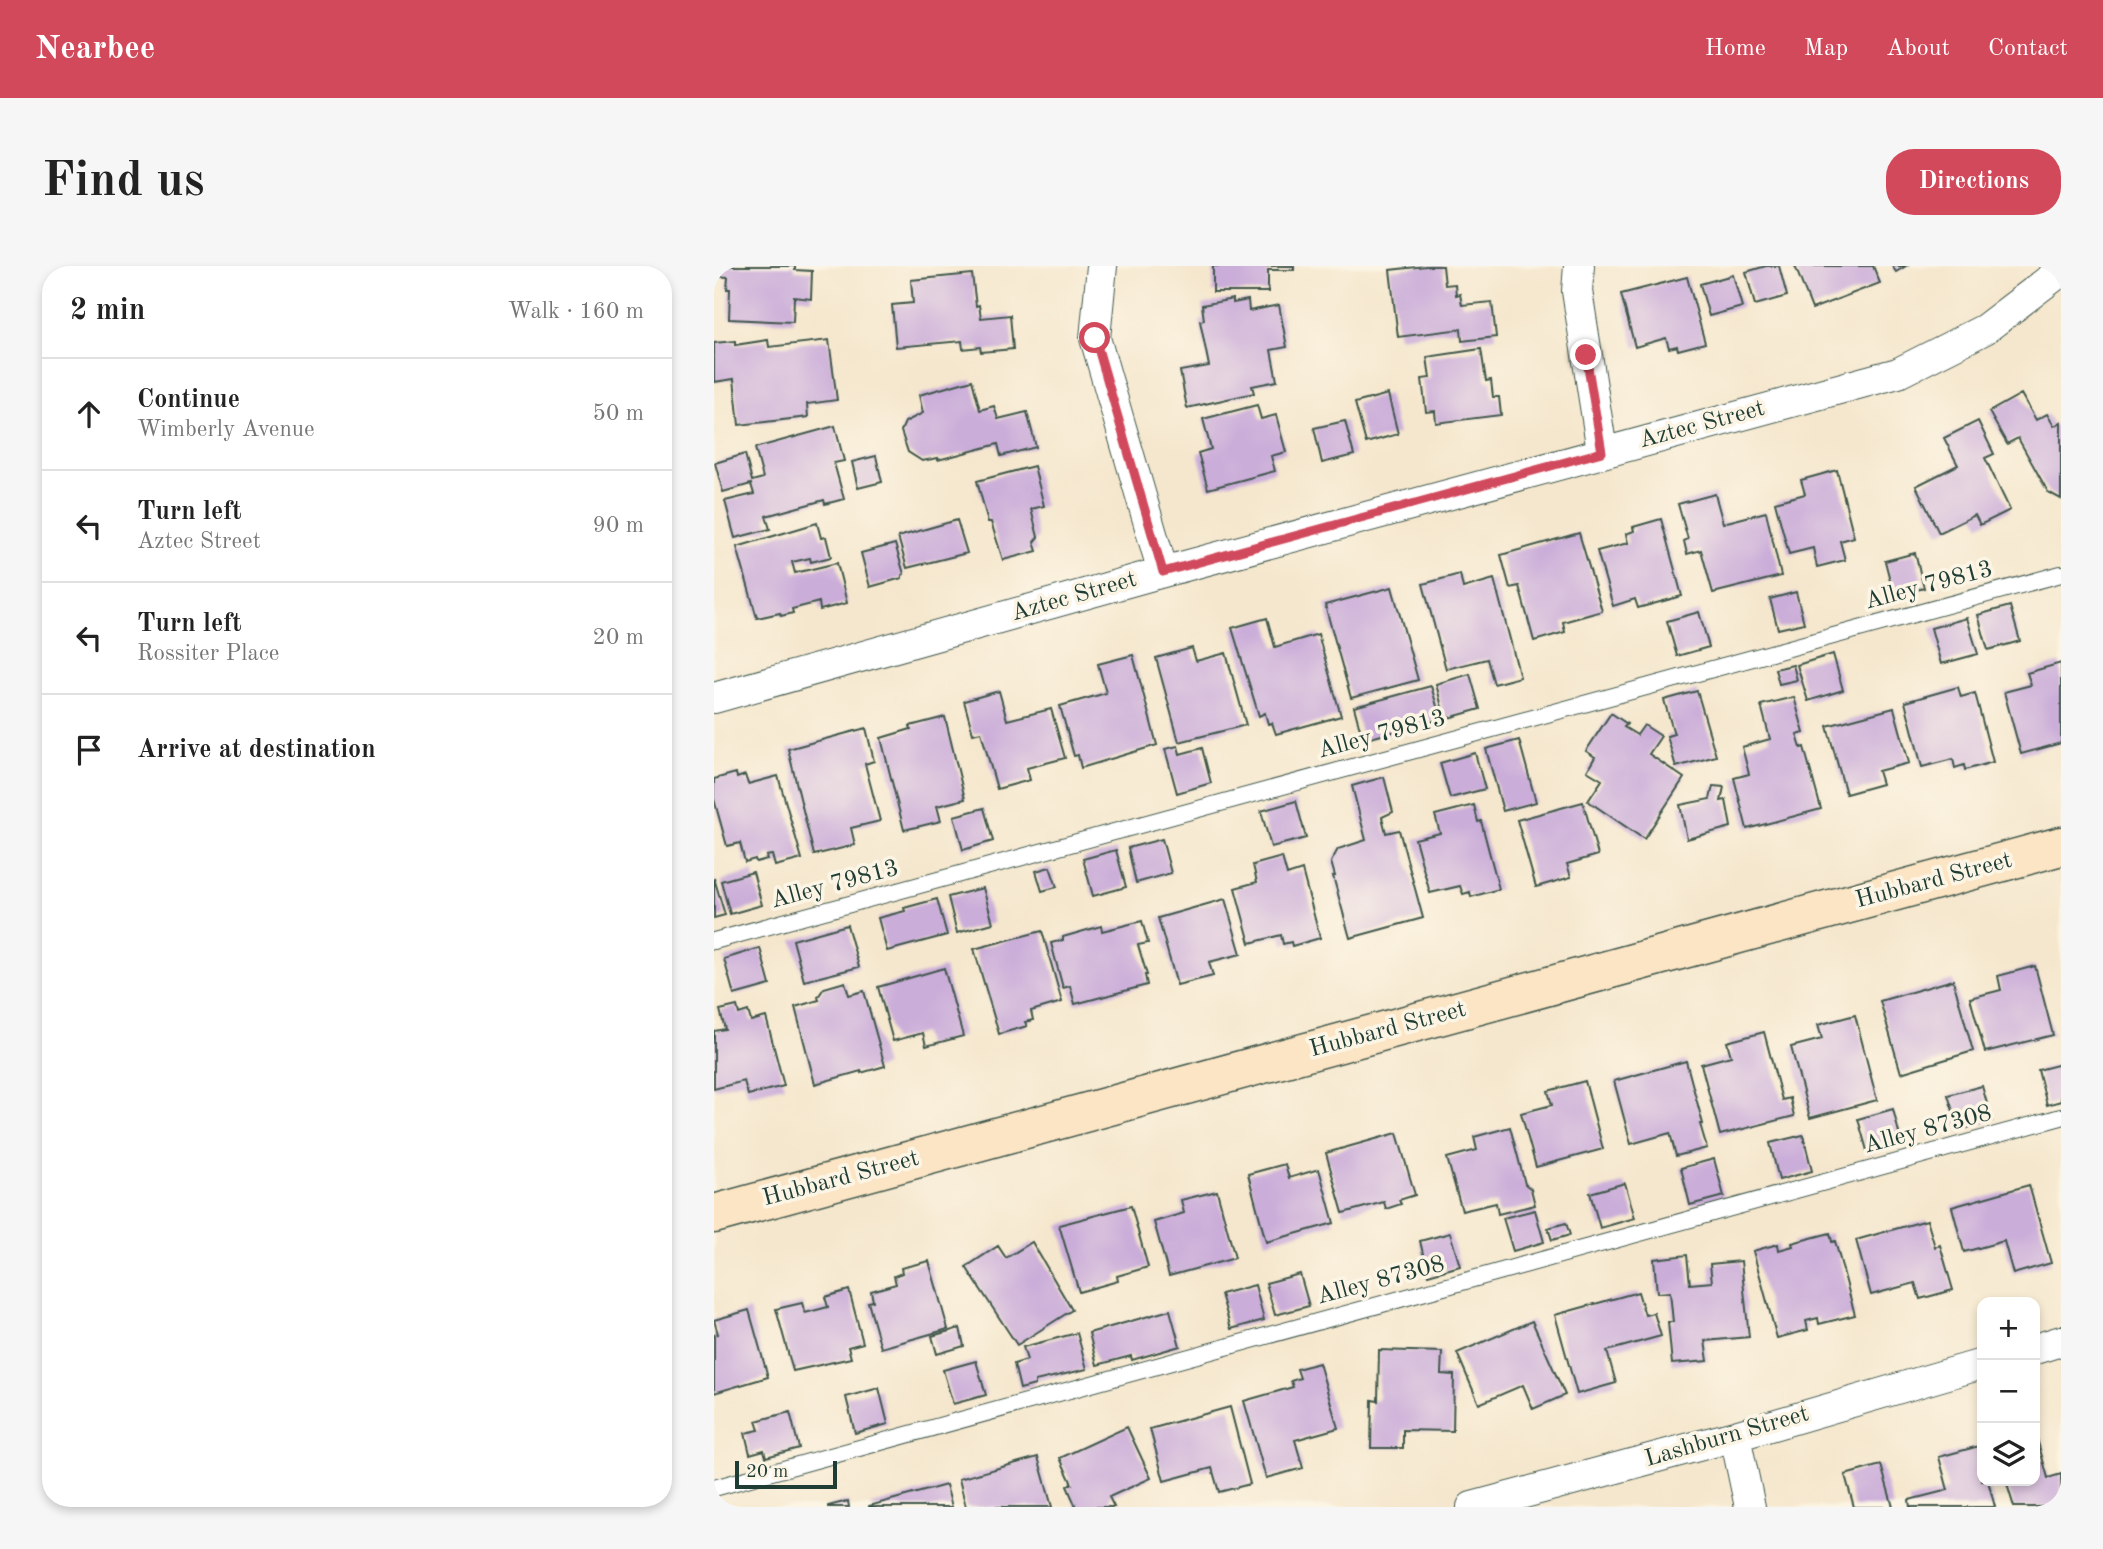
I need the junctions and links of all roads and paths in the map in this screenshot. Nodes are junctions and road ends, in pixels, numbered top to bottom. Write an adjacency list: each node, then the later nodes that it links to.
1 (1102, 266): 5 (street)
2 (1579, 266): 4 (street)
3 (2061, 271): 4 (street, Aztec Street)
4 (1602, 452): 5 (street, Aztec Street)
5 (1163, 572): 7 (street, Aztec Street)
6 (2061, 573): 9 (lane, Alley 79813)
7 (714, 698)
8 (2061, 846): 11 (main road, Hubbard Street)
9 (714, 941)
10 (2061, 1117): 16 (lane, Alley 87308)
11 (714, 1214)
12 (2061, 1341): 13 (street)
13 (2040, 1347)
14 (1977, 1365): 15 (street, Lashburn Street)
15 (1735, 1436): 17 (street, Lashburn Street); 18 (street)
16 (714, 1488)
17 (1472, 1507)
18 (1750, 1507)

